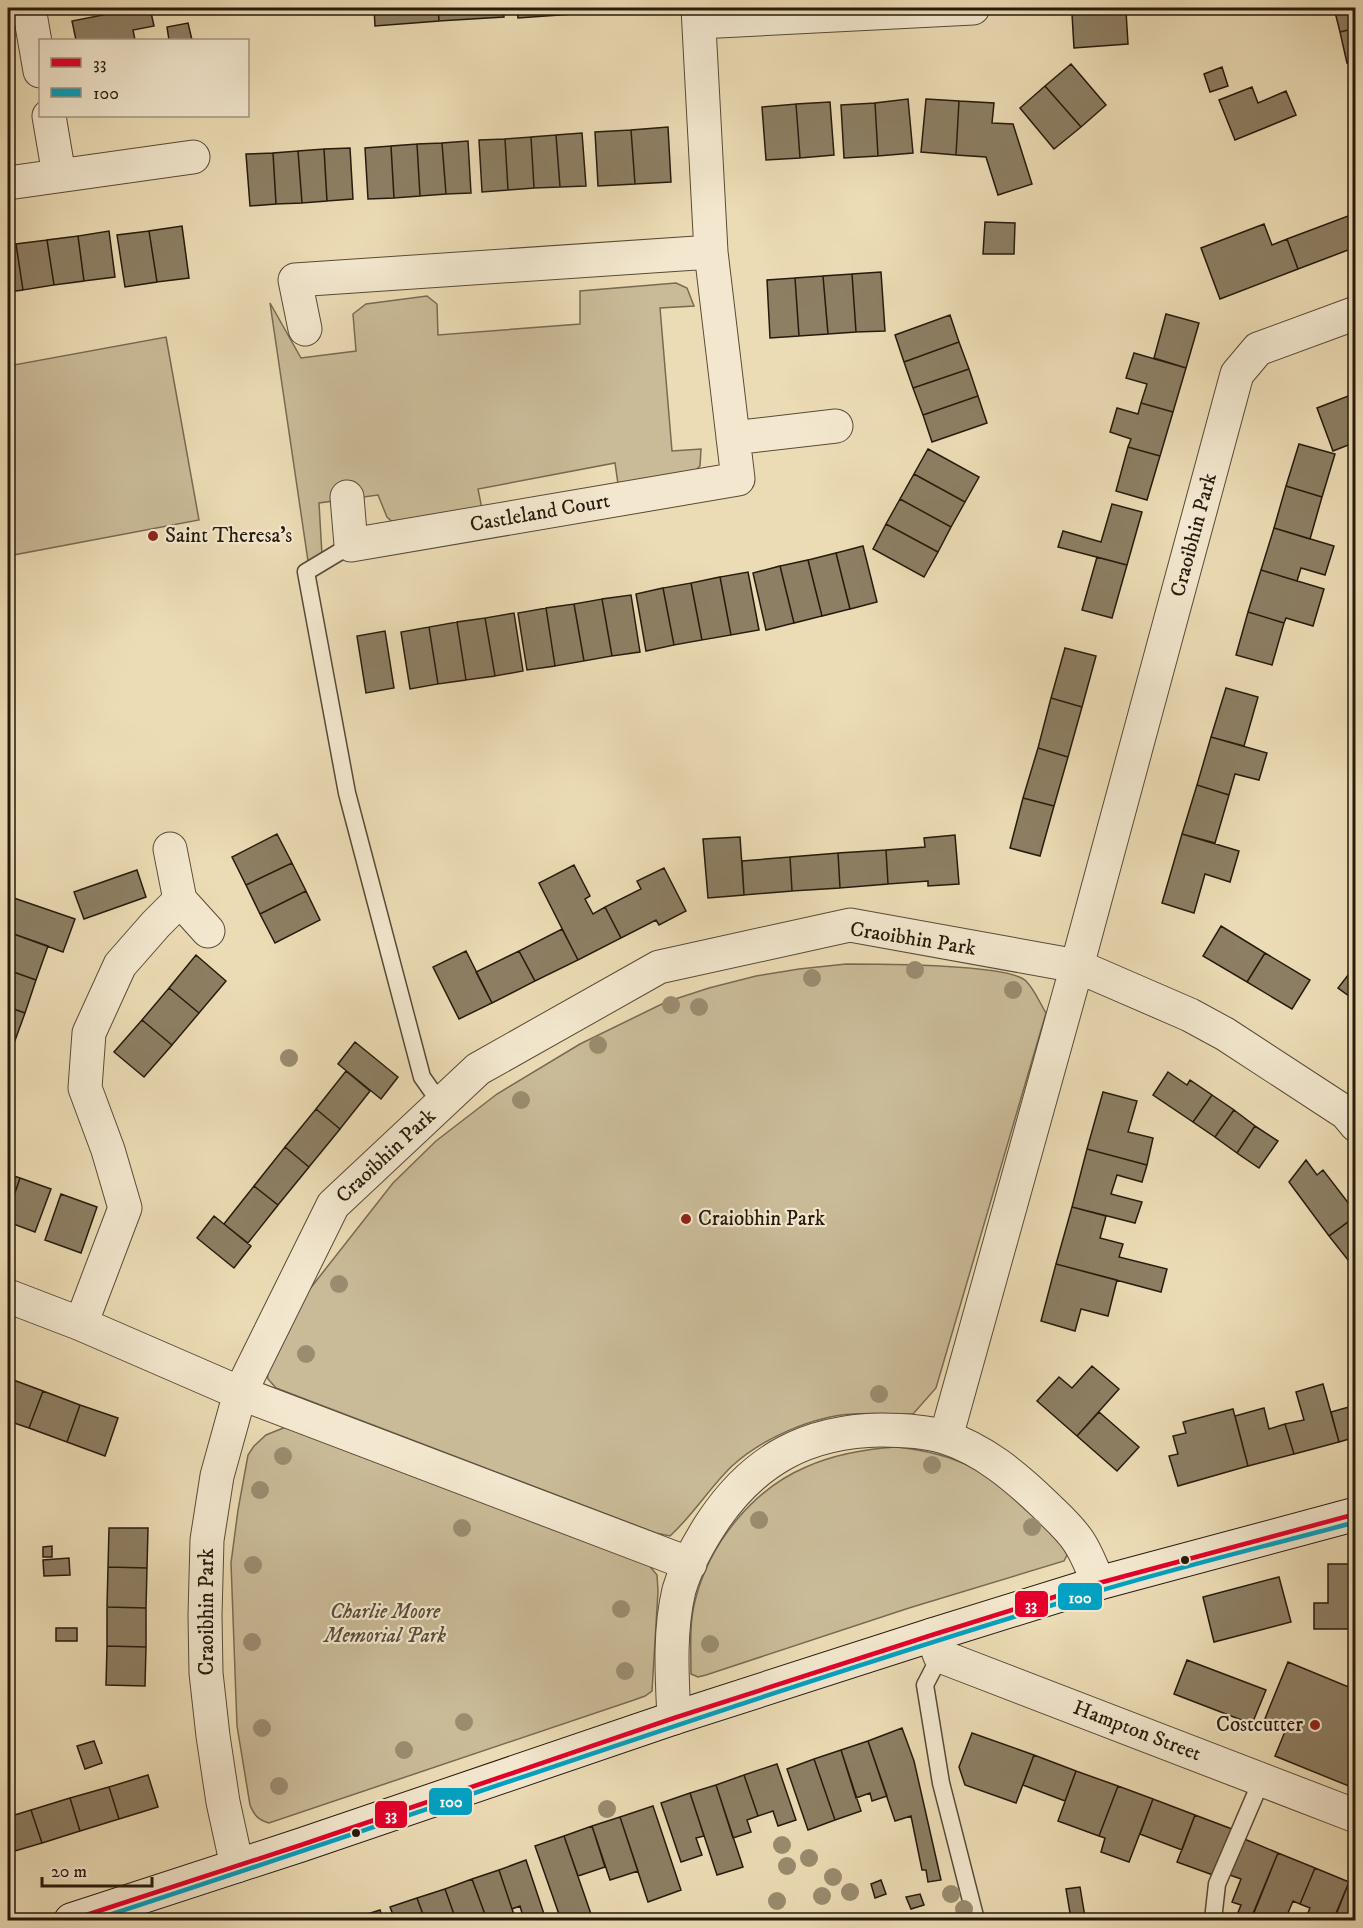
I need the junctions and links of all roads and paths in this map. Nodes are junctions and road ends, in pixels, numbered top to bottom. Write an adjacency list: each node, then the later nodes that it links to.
1 (29, 8): 4 (street)
2 (973, 8): 3 (street, Castleland Court)
3 (699, 15): 9 (street, Castleland Court)
4 (39, 65)
5 (49, 117): 7 (street)
6 (193, 157): 7 (street)
7 (59, 175): 8 (street)
8 (8, 183)
9 (711, 252): 11 (street); 13 (street, Castleland Court)
10 (1356, 313): 19 (street, Craoibhin Park)
11 (305, 329)
12 (836, 426): 13 (street)
13 (733, 438): 15 (street, Castleland Court)
14 (347, 497): 15 (street)
15 (351, 545): 20 (lane)
16 (170, 849): 17 (street)
17 (180, 900): 18 (street); 23 (street)
18 (208, 930)
19 (1077, 966): 20 (street, Craoibhin Park); 21 (street, Craoibhin Park); 25 (street, Craoibhin Park)
20 (441, 1104): 24 (street, Craoibhin Park)
21 (1352, 1112)
22 (8, 1296): 23 (street)
23 (81, 1324): 24 (street)
24 (240, 1393): 27 (street); 33 (street, Craoibhin Park)
25 (946, 1437): 27 (street); 28 (street)
26 (1356, 1514): 28 (street)
27 (690, 1564): 30 (street)
28 (1099, 1583): 29 (street)
29 (936, 1645): 30 (street); 31 (street, Hampton Street); 35 (lane)
30 (674, 1718): 33 (street)
31 (1262, 1779): 32 (street, Hampton Street); 36 (lane)
32 (1356, 1816)
33 (237, 1866): 34 (street)
34 (71, 1920)
35 (976, 1920)
36 (1213, 1920)

